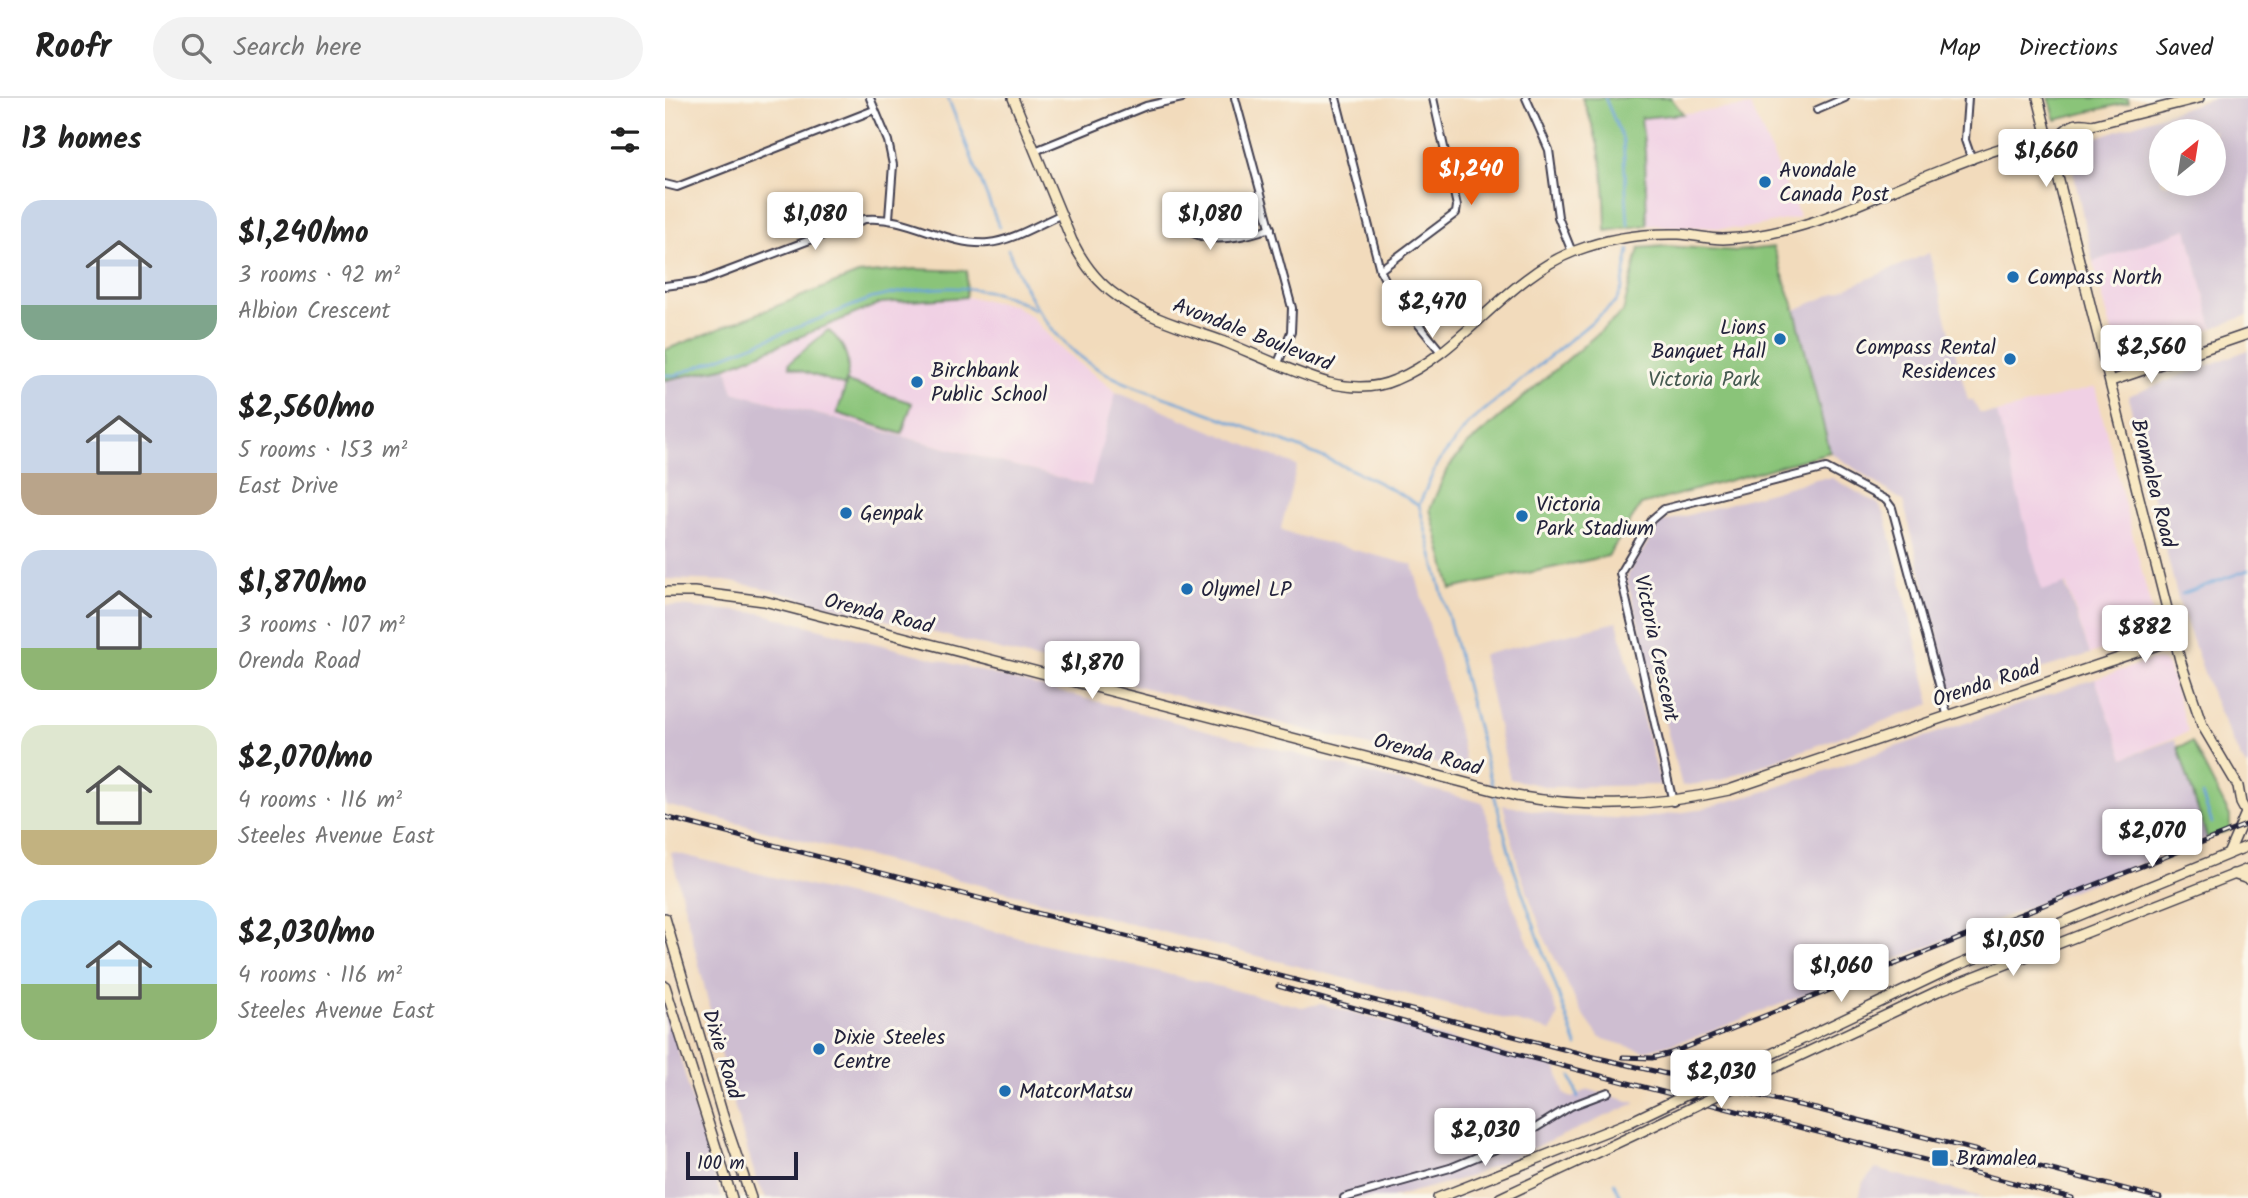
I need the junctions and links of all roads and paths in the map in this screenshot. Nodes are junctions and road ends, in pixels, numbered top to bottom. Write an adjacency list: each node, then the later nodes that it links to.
1 (870, 98): 12 (street)
2 (1013, 98): 15 (street, Avondale Boulevard)
3 (1182, 98): 15 (street)
4 (1235, 98): 21 (street)
5 (1336, 98): 23 (street)
6 (1433, 98): 23 (street)
7 (1526, 98): 22 (street)
8 (1845, 98): 13 (street)
9 (1968, 98): 16 (street)
10 (2039, 98): 14 (street, Bramalea Road)
11 (2199, 98): 14 (street, Avondale Boulevard)
12 (874, 110): 17 (street); 20 (street)
13 (1817, 110)
14 (2048, 136): 16 (street, Avondale Boulevard); 28 (street, Bramalea Road)
15 (1035, 151): 19 (street, Avondale Boulevard)
16 (1972, 160): 22 (street, Avondale Boulevard)
17 (665, 184)
18 (1169, 209): 21 (street)
19 (1061, 215): 20 (street); 27 (street, Avondale Boulevard)
20 (889, 218): 24 (street)
21 (1271, 229): 27 (street)
22 (1572, 252): 26 (street, Avondale Boulevard)
23 (1380, 270): 26 (street)
24 (665, 286)
25 (2248, 334): 28 (street)
26 (1441, 352): 27 (street, Avondale Boulevard)
27 (1278, 363)
28 (2111, 381): 30 (street, Bramalea Road)
29 (665, 592): 34 (street, Orenda Road)
30 (2175, 639): 31 (street, Orenda Road); 32 (street, Bramalea Road)
31 (1947, 714): 34 (street, Orenda Road); 34 (street, Victoria Crescent)
32 (2238, 786): 33 (street, Bramalea Road); 35 (street, Bramalea Road)
33 (2248, 792)
34 (1674, 802)
35 (2247, 815): 37 (street)
36 (2248, 846): 37 (street)
37 (2229, 852): 42 (street)
38 (2248, 869): 39 (street)
39 (2233, 874): 40 (street); 44 (street)
40 (2248, 878)
41 (665, 918): 47 (street, Dixie Road)
42 (1932, 977): 44 (street); 49 (street, bridge)
43 (665, 986): 46 (street, Dixie Road)
44 (1938, 991): 50 (street, bridge)
45 (1608, 1092): 48 (street)
46 (732, 1198)
47 (751, 1198)
48 (1344, 1198)
49 (1438, 1198)
50 (1500, 1198)

